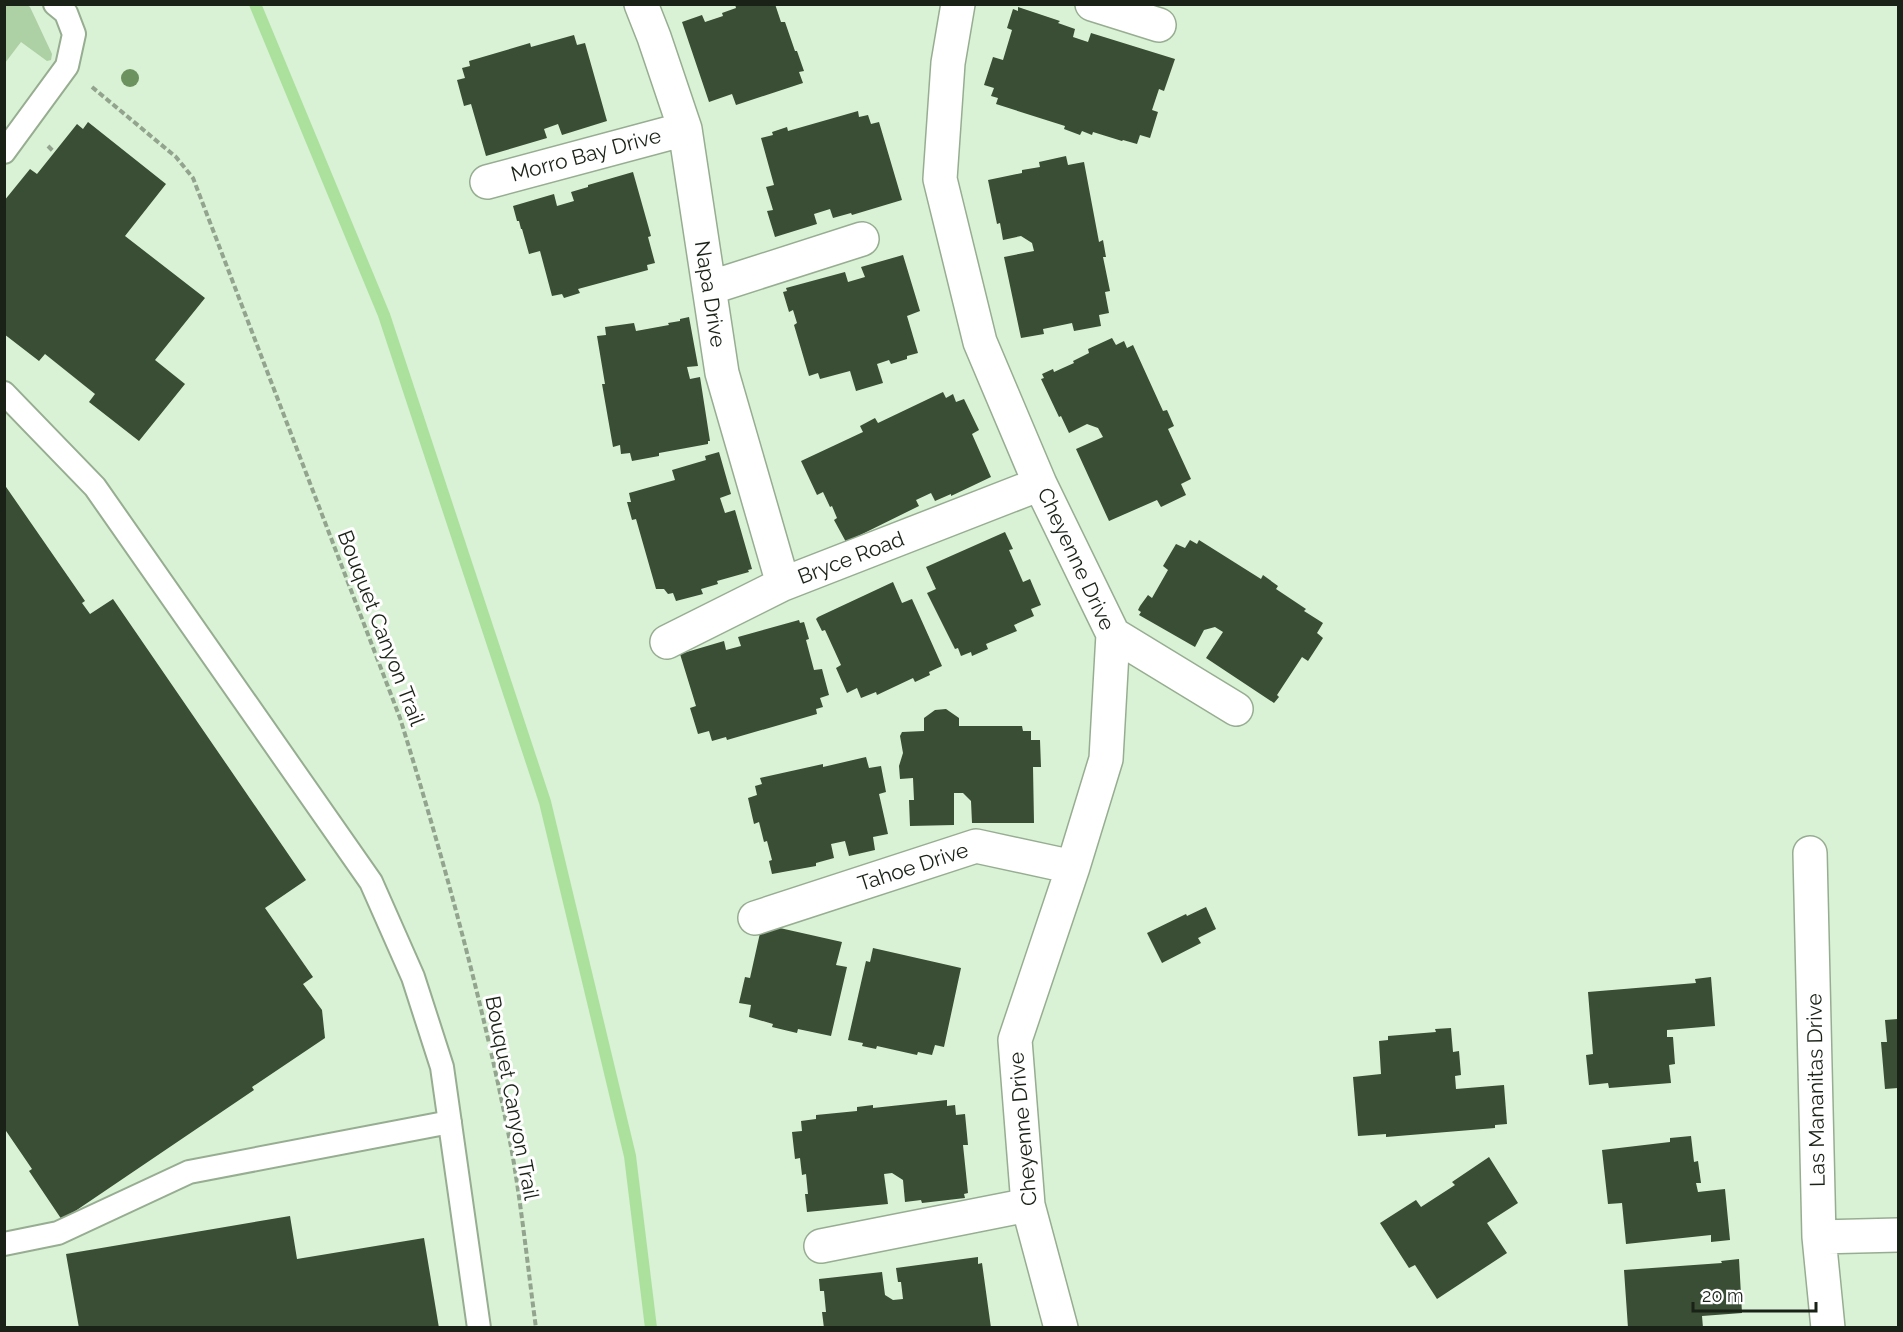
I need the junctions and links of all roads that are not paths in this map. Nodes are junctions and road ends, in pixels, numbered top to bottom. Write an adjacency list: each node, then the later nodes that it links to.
1 (56, 4): 7 (lane)
2 (641, 4): 6 (street, Napa Drive)
3 (958, 4): 12 (street, Cheyenne Drive)
4 (1092, 4): 5 (street)
5 (1159, 24)
6 (685, 129): 8 (street, Morro Bay Drive); 10 (street, Napa Drive)
7 (4, 152)
8 (488, 182)
9 (862, 240): 10 (street)
10 (709, 288): 13 (street, Napa Drive)
11 (4, 393): 20 (lane)
12 (1040, 484): 13 (street, Bryce Road); 14 (street, Cheyenne Drive)
13 (783, 584): 15 (street, Bryce Road)
14 (1113, 634): 16 (street); 18 (street, Cheyenne Drive)
15 (667, 642)
16 (1236, 709)
17 (1810, 853): 23 (street, Las Mananitas Drive)
18 (1073, 867): 19 (street, Tahoe Drive); 21 (street, Cheyenne Drive)
19 (755, 918)
20 (450, 1122): 24 (lane); 26 (lane)
21 (1028, 1204): 25 (street); 27 (street, Cheyenne Drive)
22 (1899, 1234): 23 (street)
23 (1819, 1237): 28 (street, Las Mananitas Drive)
24 (4, 1244)
25 (821, 1246)
26 (479, 1328)
27 (1061, 1328)
28 (1828, 1328)

